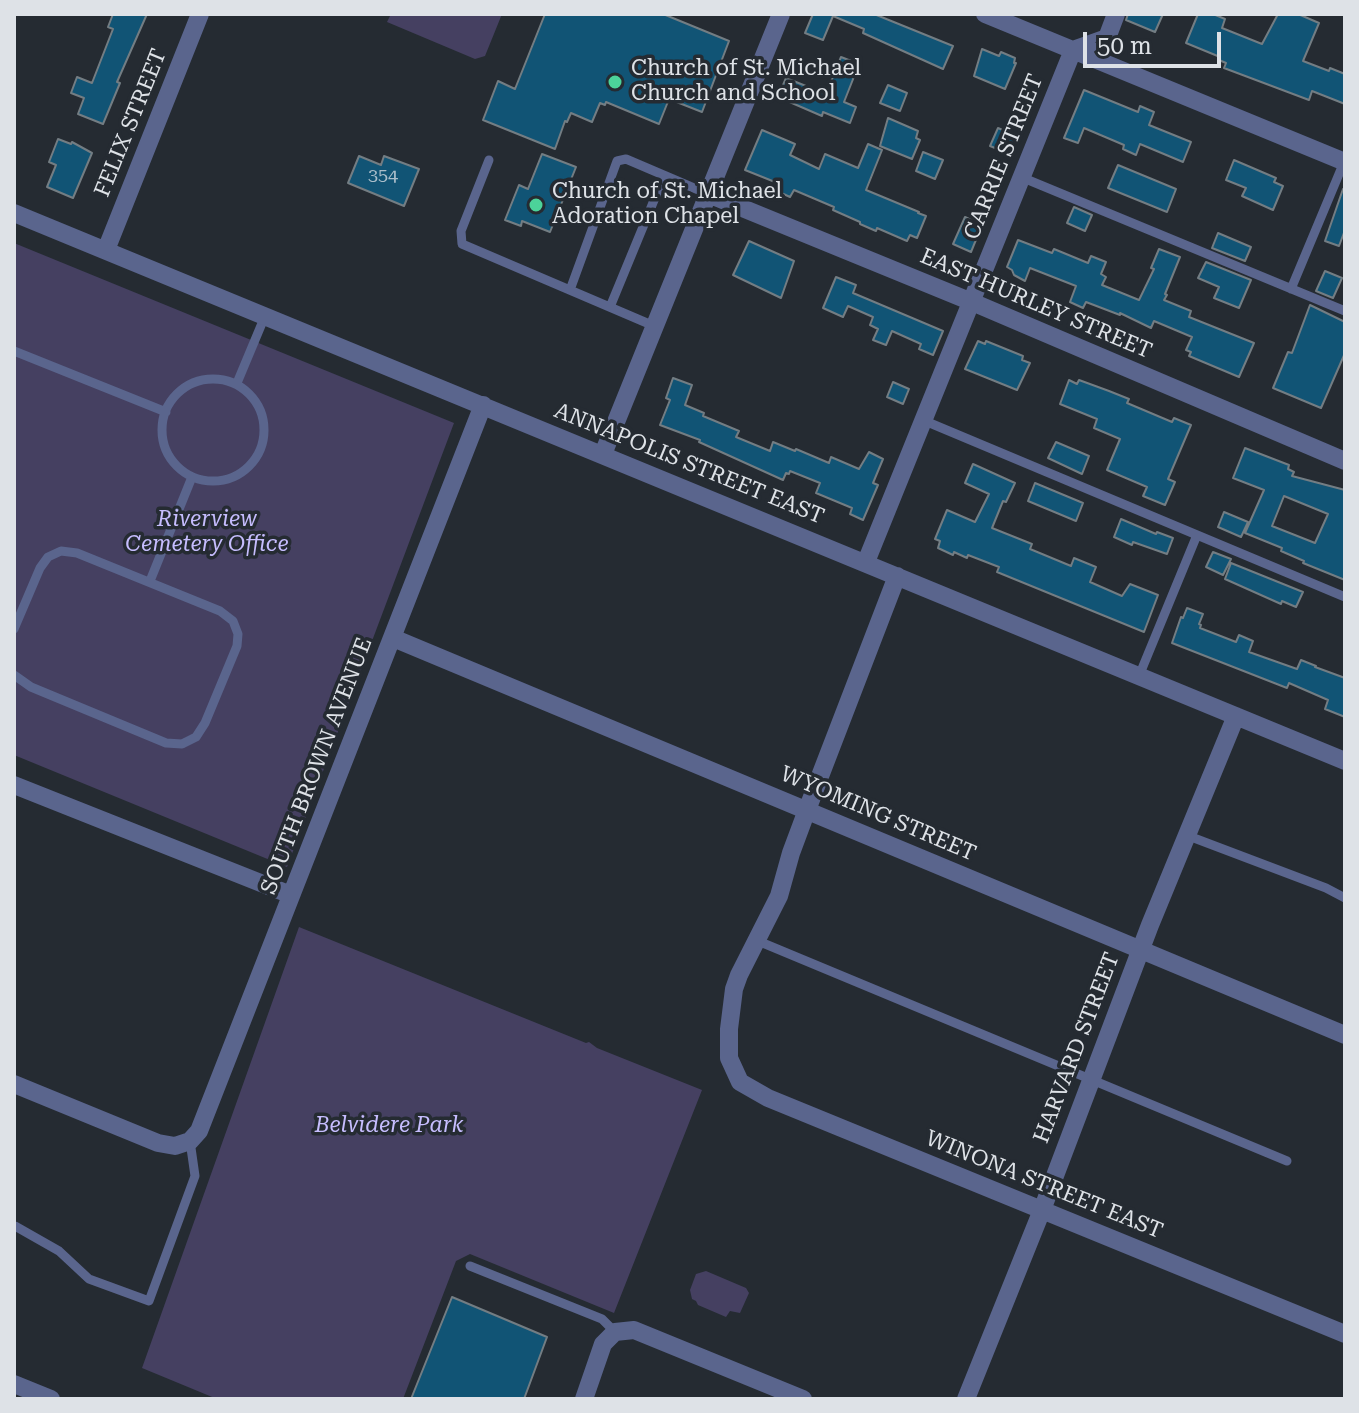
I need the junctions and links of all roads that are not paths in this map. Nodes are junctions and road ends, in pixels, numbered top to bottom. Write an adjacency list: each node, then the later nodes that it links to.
1 (200, 14): 12 (street, FELIX STREET)
2 (781, 14): 10 (street)
3 (985, 14): 5 (street)
4 (1116, 14): 5 (street)
5 (1073, 50): 7 (street); 9 (street, CARRIE STREET)
6 (489, 160): 14 (lane)
7 (1345, 162): 13 (lane)
8 (664, 176): 10 (lane); 14 (lane); 16 (lane)
9 (1021, 177): 13 (lane); 15 (street, CARRIE STREET)
10 (708, 194): 15 (street, EAST HURLEY STREET); 19 (street)
11 (14, 213): 12 (street, ANNAPOLIS STREET EAST)
12 (106, 250): 18 (street, ANNAPOLIS STREET EAST)
13 (1291, 289): 17 (lane)
14 (570, 290): 16 (lane)
15 (972, 302): 24 (street, CARRIE STREET); 26 (street, EAST HURLEY STREET)
16 (610, 307): 19 (lane)
17 (1345, 311)
18 (265, 316): 21 (lane); 22 (street, ANNAPOLIS STREET EAST)
19 (654, 326): 25 (street)
20 (14, 351): 23 (lane)
21 (237, 383): 23 (lane); 27 (lane)
22 (483, 405): 25 (street, ANNAPOLIS STREET EAST); 34 (street, SOUTH BROWN AVENUE)
23 (166, 412): 27 (lane)
24 (925, 421): 28 (lane); 29 (street, CARRIE STREET)
25 (603, 454): 29 (street, ANNAPOLIS STREET EAST)
26 (1345, 461)
27 (192, 477): 31 (lane)
28 (1197, 535): 32 (lane); 36 (lane)
29 (866, 562): 30 (street, ANNAPOLIS STREET EAST)
30 (897, 576): 36 (street, ANNAPOLIS STREET EAST); 40 (street)
31 (150, 581): 33 (lane); 35 (lane)
32 (1345, 597)
33 (14, 629)
34 (393, 638): 40 (street, WYOMING STREET); 42 (street, SOUTH BROWN AVENUE)
35 (14, 675)
36 (1139, 676): 37 (street, ANNAPOLIS STREET EAST)
37 (1236, 716): 38 (street, ANNAPOLIS STREET EAST); 41 (street, HARVARD STREET)
38 (1345, 761)
39 (14, 785): 42 (street)
40 (807, 810): 44 (street); 45 (street, WYOMING STREET)
41 (1186, 835): 43 (lane); 45 (street, HARVARD STREET)
42 (291, 895): 49 (street, SOUTH BROWN AVENUE)
43 (1345, 898)
44 (758, 941): 47 (lane); 51 (street, WINONA STREET EAST)
45 (1140, 950): 46 (street, WYOMING STREET); 47 (street, HARVARD STREET)
46 (1345, 1035)
47 (1091, 1080): 50 (lane); 51 (street, HARVARD STREET)
48 (14, 1084): 49 (street)
49 (190, 1141): 52 (lane)
50 (1287, 1161)
51 (1042, 1210): 55 (street, WINONA STREET EAST); 60 (street, HARVARD STREET)
52 (15, 1226)
53 (470, 1266): 54 (lane)
54 (615, 1332): 58 (street); 59 (street)
55 (1345, 1334)
56 (14, 1384): 57 (street)
57 (51, 1399)
58 (584, 1399)
59 (803, 1399)
60 (966, 1399)

